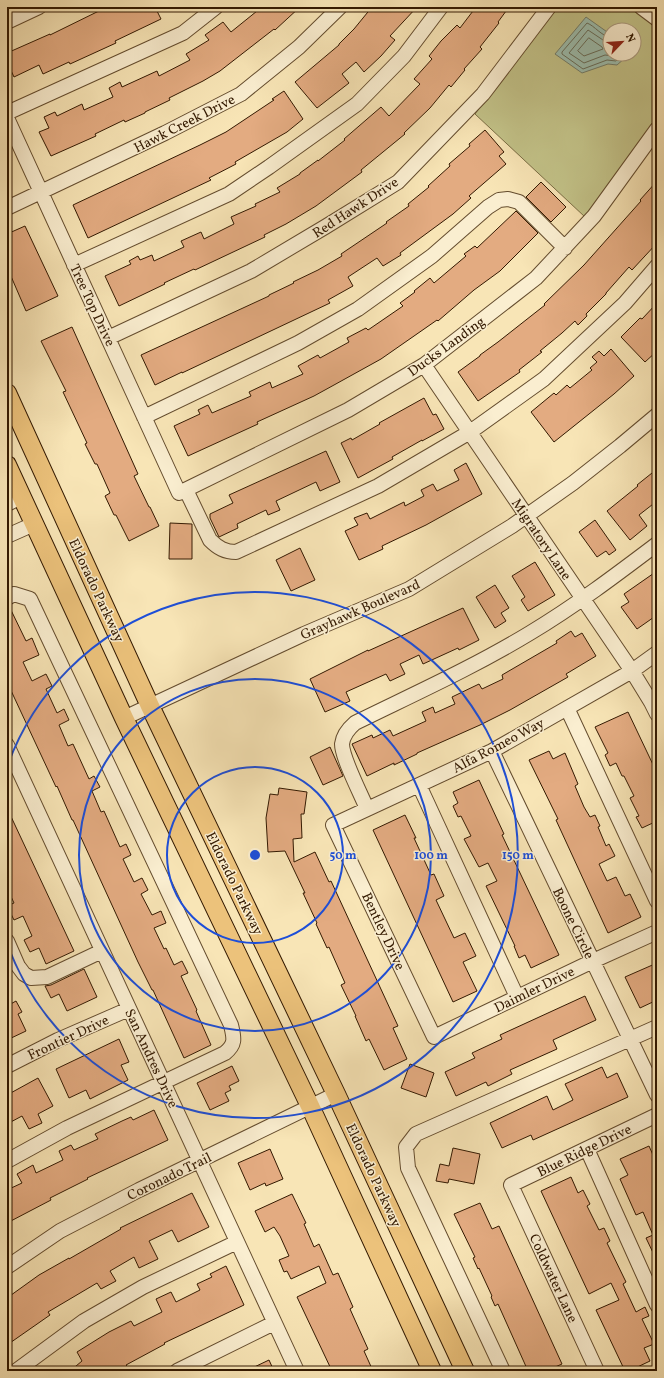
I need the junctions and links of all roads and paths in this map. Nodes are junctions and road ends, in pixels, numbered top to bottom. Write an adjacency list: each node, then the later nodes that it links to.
1 (39, 7): 8 (street)
2 (216, 7): 9 (street)
3 (340, 7): 12 (street, Hawk Creek Drive)
4 (441, 7): 15 (street)
5 (549, 7): 17 (street, Red Hawk Drive)
6 (644, 8): 7 (street)
7 (657, 19)
8 (7, 22)
9 (7, 113)
10 (7, 118): 12 (street, Tree Top Drive)
11 (657, 129): 14 (street, Ducks Landing)
12 (41, 192): 13 (street, Hawk Creek Drive); 15 (street, Tree Top Drive)
13 (7, 208)
14 (565, 248): 18 (street, Ducks Landing); 21 (street)
15 (74, 264): 17 (street, Tree Top Drive)
16 (657, 266): 22 (street, Tree Top Drive)
17 (108, 338): 21 (street, Tree Top Drive)
18 (424, 365): 22 (street, Migratory Lane); 24 (street, Ducks Landing)
19 (7, 393): 34 (main road, Eldorado Parkway)
20 (657, 415): 26 (street, Grayhawk Boulevard)
21 (144, 417): 24 (street, Tree Top Drive)
22 (470, 432): 24 (street, Tree Top Drive); 26 (street, Migratory Lane)
23 (7, 465): 25 (main road, Eldorado Parkway)
24 (183, 491)
25 (14, 500): 27 (main road, Eldorado Parkway)
26 (527, 516): 31 (street, Migratory Lane); 34 (street, Grayhawk Boulevard)
27 (34, 524): 28 (street); 37 (main road, Eldorado Parkway)
28 (7, 536)
29 (657, 544): 31 (street)
30 (7, 598): 54 (street)
31 (584, 600): 33 (street, Migratory Lane); 41 (street)
32 (657, 653): 33 (street, Alfa Romeo Way)
33 (632, 671): 35 (street, Alfa Romeo Way); 36 (street, Migratory Lane)
34 (150, 706): 37 (street, Grayhawk Boulevard); 55 (main road, Eldorado Parkway)
35 (567, 708): 39 (street, Alfa Romeo Way); 43 (street)
36 (657, 714)
37 (124, 718): 57 (main road, Eldorado Parkway)
38 (7, 745): 46 (street, San Andres Drive)
39 (492, 751): 40 (street, Alfa Romeo Way); 47 (street, Boone Circle)
40 (419, 785): 41 (street, Alfa Romeo Way); 48 (street)
41 (367, 809): 42 (street, Alfa Romeo Way)
42 (333, 824): 51 (street, Bentley Drive)
43 (657, 902)
44 (657, 932): 47 (street, Daimler Drive)
45 (7, 941): 46 (street)
46 (102, 951): 49 (street, San Andres Drive)
47 (593, 961): 48 (street, Daimler Drive); 52 (street, Boone Circle)
48 (517, 997): 51 (street, Daimler Drive)
49 (129, 1009): 53 (street, Frontier Drive); 54 (street, San Andres Drive)
50 (657, 1027): 52 (street)
51 (434, 1037)
52 (630, 1039): 56 (street, Boone Circle); 72 (street)
53 (7, 1066)
54 (163, 1082): 60 (street, San Andres Drive); 61 (street)
55 (336, 1094): 57 (street, Coronado Trail); 71 (main road, Eldorado Parkway)
56 (657, 1095)
57 (310, 1106): 60 (street, Coronado Trail); 70 (main road, Eldorado Parkway)
58 (657, 1115): 59 (street, Blue Ridge Drive)
59 (587, 1149): 62 (street, Blue Ridge Drive); 65 (street)
60 (199, 1160): 63 (street, San Andres Drive); 64 (street, Coronado Trail)
61 (7, 1161)
62 (511, 1185): 73 (street, Coldwater Lane)
63 (237, 1242): 66 (street, San Andres Drive); 67 (street)
64 (7, 1267)
65 (657, 1305)
66 (274, 1323): 68 (street); 69 (street, San Andres Drive)
67 (16, 1371)
68 (177, 1371)
69 (297, 1371)
70 (432, 1371)
71 (465, 1371)
72 (503, 1371)
73 (598, 1371)

